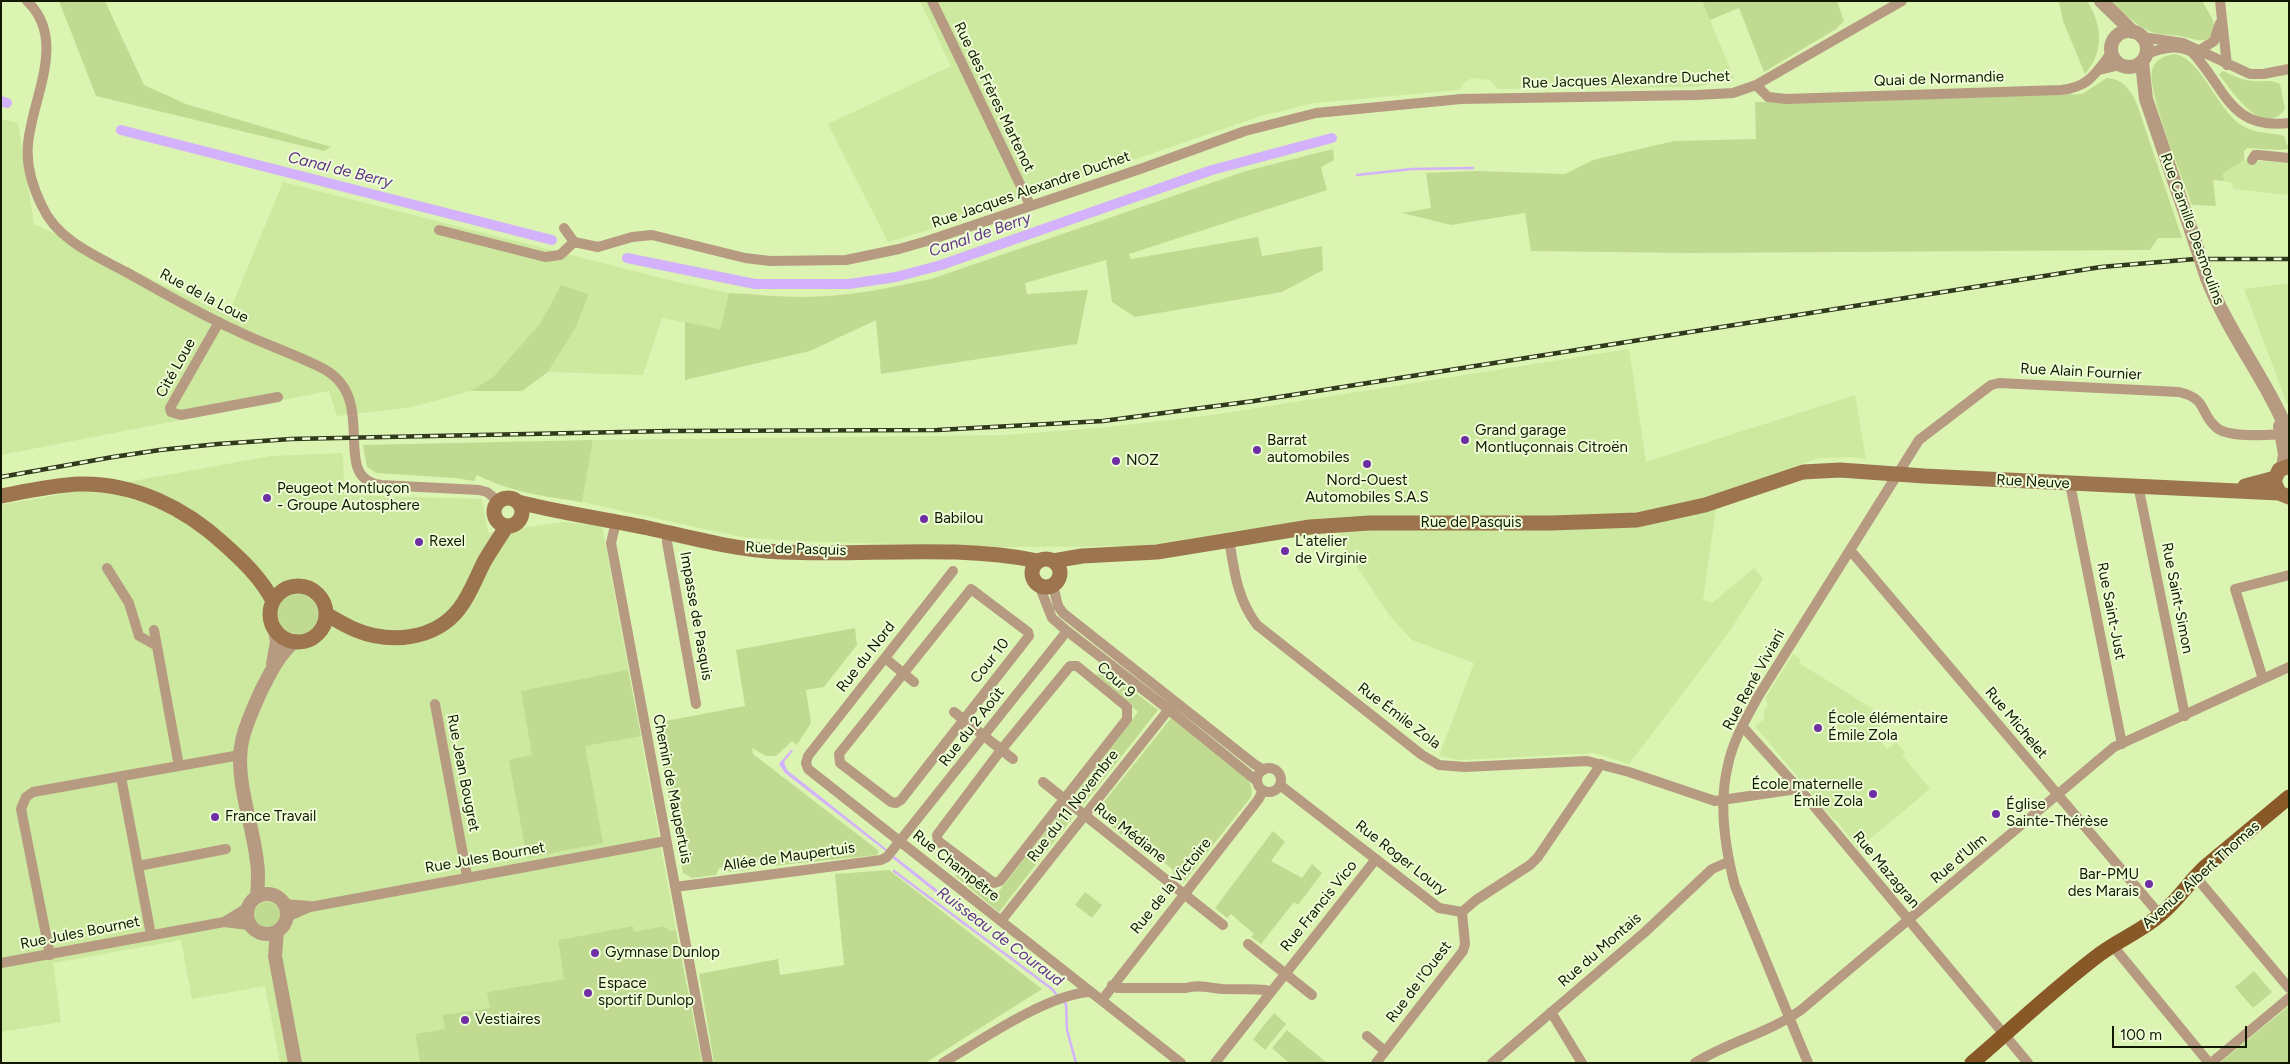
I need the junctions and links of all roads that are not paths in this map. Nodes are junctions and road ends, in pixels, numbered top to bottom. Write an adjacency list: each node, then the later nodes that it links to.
1 (27, 1): 25 (street, Rue de la Loue)
2 (932, 1): 21 (street, Rue des Frères Martenot)
3 (2220, 1): 6 (street)
4 (1897, 2): 16 (street, Rue Jacques Alexandre Duchet)
5 (2102, 3): 7 (street); 8 (street)
6 (2221, 19): 9 (street); 12 (street)
7 (2138, 34): 8 (street); 9 (street); 11 (street)
8 (2115, 38): 10 (street)
9 (2200, 50): 12 (street)
10 (2111, 53): 13 (street); 14 (street, Quai de Normandie)
11 (2144, 58): 13 (street); 17 (street, Rue Camille Desmoulins); 18 (street)
12 (2227, 65): 15 (street)
13 (2124, 67): 14 (street); 17 (street, Rue Camille Desmoulins)
14 (2099, 70): 16 (street, Quai de Normandie)
15 (2288, 73)
16 (1756, 85): 21 (street, Rue Jacques Alexandre Duchet)
17 (2146, 98): 27 (street, Rue Camille Desmoulins, bridge)
18 (2289, 123)
19 (2289, 158): 20 (street)
20 (2252, 160)
21 (1030, 205): 24 (street, Rue Jacques Alexandre Duchet)
22 (564, 228): 24 (street)
23 (439, 230): 24 (street)
24 (574, 242)
25 (219, 322): 26 (street, Cité Loue); 34 (street, Rue de la Loue)
26 (278, 396)
27 (2286, 435): 29 (street, Rue Alain Fournier); 30 (street)
28 (1840, 470): 29 (main road, Rue Neuve); 41 (main road, Rue de Pasquis)
29 (1897, 474): 31 (main road, Rue Neuve); 42 (street, Rue René Viviani)
30 (2283, 480): 32 (main road, Rue Neuve)
31 (2070, 484): 32 (main road, Rue Neuve); 72 (street, Rue Saint-Just)
32 (2138, 485): 68 (street, Rue Saint-Simon)
33 (1, 496): 44 (main road)
34 (498, 501): 35 (main road); 39 (main road)
35 (518, 502): 36 (main road, Rue de Pasquis); 37 (main road)
36 (558, 513): 37 (main road, Rue de Pasquis); 38 (main road, Rue de Pasquis)
37 (521, 518): 39 (main road)
38 (616, 522): 40 (main road, Rue de Pasquis); 91 (street, Chemin de Maupertuis)
39 (502, 524): 53 (main road)
40 (668, 533): 46 (main road, Rue de Pasquis); 65 (street, Impasse de Pasquis)
41 (1229, 539): 46 (main road, Rue de Pasquis); 77 (street, Rue Émile Zola)
42 (1850, 550): 70 (street, Rue René Viviani); 86 (street, Rue Michelet)
43 (107, 568): 57 (street)
44 (252, 570): 48 (main road); 49 (main road)
45 (953, 571): 58 (street, Rue du Nord)
46 (1046, 573): 54 (street, Rue Roger Loury); 66 (street, Rue Roger Loury)
47 (2289, 575): 62 (street)
48 (287, 588): 49 (main road); 50 (main road)
49 (273, 602): 51 (main road)
50 (326, 614): 53 (main road); 55 (main road)
51 (275, 629): 56 (main road); 59 (street)
52 (154, 630): 57 (street)
53 (357, 630): 55 (main road)
54 (1066, 631): 66 (street, Rue Roger Loury); 71 (street, Rue du 2 Août)
55 (319, 632): 56 (main road)
56 (296, 641): 59 (street)
57 (157, 646): 78 (street)
58 (885, 658): 61 (street); 76 (street, Rue du Nord)
59 (273, 667): 74 (street)
60 (2289, 667): 62 (street, Rue d'Ulm)
61 (903, 673): 63 (street); 69 (street, Cour 10); 69 (street, Cour 10)
62 (2263, 679): 68 (street, Rue d'Ulm)
63 (914, 682)
64 (434, 704): 97 (street, Rue Jean Bougret)
65 (696, 704)
66 (1172, 706): 79 (street, Rue Roger Loury); 81 (street, Rue Roger Loury); 90 (street, Rue du 11 Novembre)
67 (954, 712): 69 (street)
68 (2185, 716): 72 (street, Rue d'Ulm)
69 (963, 720): 71 (street)
70 (1742, 726): 84 (street, Rue Mazagran); 89 (street, Rue René Viviani)
71 (984, 736): 73 (street); 92 (street, Rue du 2 Août)
72 (2122, 744): 86 (street, Rue d'Ulm)
73 (1001, 750): 75 (street); 88 (street, Cour 9); 88 (street, Cour 9)
74 (240, 755): 78 (street); 101 (street)
75 (1013, 759)
76 (806, 763): 92 (street, Rue Champêtre)
77 (1601, 764): 89 (street, Rue Émile Zola); 104 (street)
78 (179, 766): 80 (street)
79 (1264, 770): 81 (street); 83 (street, Rue Roger Loury)
80 (122, 777): 96 (street); 116 (street)
81 (1257, 781): 85 (street, Rue Roger Loury)
82 (1043, 782): 88 (street, Rue Médiane)
83 (1280, 785): 85 (street); 94 (street, Rue Roger Loury)
84 (1797, 789): 89 (street, Rue Émile Zola); 107 (street, Rue Mazagran)
85 (1263, 791): 100 (street, Rue de la Victoire)
86 (2057, 795): 105 (street, Rue Michelet); 107 (street, Rue d'Ulm)
87 (2289, 797): 98 (main road, Avenue Albert Thomas)
88 (1064, 799): 90 (street, Rue Médiane)
89 (1723, 800): 95 (street, Rue René Viviani)
90 (1085, 815): 100 (street, Rue Médiane); 106 (street, Rue du 11 Novembre)
91 (666, 841): 97 (street, Rue Jules Bournet); 99 (street, Chemin de Maupertuis)
92 (900, 842): 99 (street, Allée de Maupertuis); 106 (street, Rue Champêtre)
93 (226, 849): 96 (street)
94 (1376, 859): 104 (street, Rue Roger Loury); 119 (street, Rue Francis Vico)
95 (1728, 862): 127 (street, Rue du Montais); 128 (street, Rue René Viviani)
96 (138, 866): 113 (street)
97 (467, 876): 103 (street, Rue Jules Bournet)
98 (2195, 876): 105 (main road, Avenue Albert Thomas); 121 (street)
99 (675, 887): 134 (street, Chemin de Maupertuis)
100 (1184, 894): 110 (street, Rue Médiane); 120 (street, Rue de la Victoire)
101 (264, 895): 102 (street); 103 (street)
102 (247, 908): 108 (street, Rue Jules Bournet); 109 (street)
103 (286, 910): 111 (street)
104 (1462, 912): 131 (street, Rue de l'Ouest)
105 (2160, 916): 115 (main road, Avenue Albert Thomas)
106 (1001, 921): 122 (street, Rue Champêtre)
107 (1909, 921): 128 (street, Rue d'Ulm); 129 (street, Rue Mazagran)
108 (224, 922): 109 (street, Rue Jules Bournet); 113 (street, Rue Jules Bournet)
109 (249, 925): 112 (street)
110 (1223, 925)
111 (277, 931): 112 (street); 117 (street)
112 (261, 934): 117 (street)
113 (151, 935): 116 (street, Rue Jules Bournet)
114 (1248, 944): 119 (street)
115 (2113, 946): 129 (main road, Avenue Albert Thomas); 132 (street)
116 (50, 954): 118 (street, Rue Jules Bournet)
117 (275, 956): 133 (street)
118 (1, 963)
119 (1285, 973): 123 (street, Rue Francis Vico); 124 (street)
120 (1112, 985): 123 (street); 126 (street, Rue de la Victoire)
121 (2289, 988)
122 (1090, 992): 126 (street, Rue Champêtre); 135 (street)
123 (1270, 992): 137 (street, Rue Francis Vico)
124 (1312, 995)
125 (2289, 998): 132 (street)
126 (1102, 1000): 136 (street, Rue Champêtre)
127 (1551, 1012): 139 (street, Rue du Montais); 140 (street)
128 (1790, 1018): 141 (street, Rue d'Ulm); 142 (street, Rue René Viviani)
129 (2005, 1035): 143 (main road, Avenue Albert Thomas); 144 (street, Rue Mazagran)
130 (1366, 1036): 131 (street)
131 (1385, 1051): 138 (street, Rue de l'Ouest)
132 (2212, 1062)
133 (295, 1063)
134 (708, 1063)
135 (943, 1063)
136 (1181, 1063)
137 (1215, 1063)
138 (1376, 1063)
139 (1492, 1063)
140 (1582, 1063)
141 (1694, 1063)
142 (1808, 1063)
143 (1972, 1063)
144 (2028, 1063)

